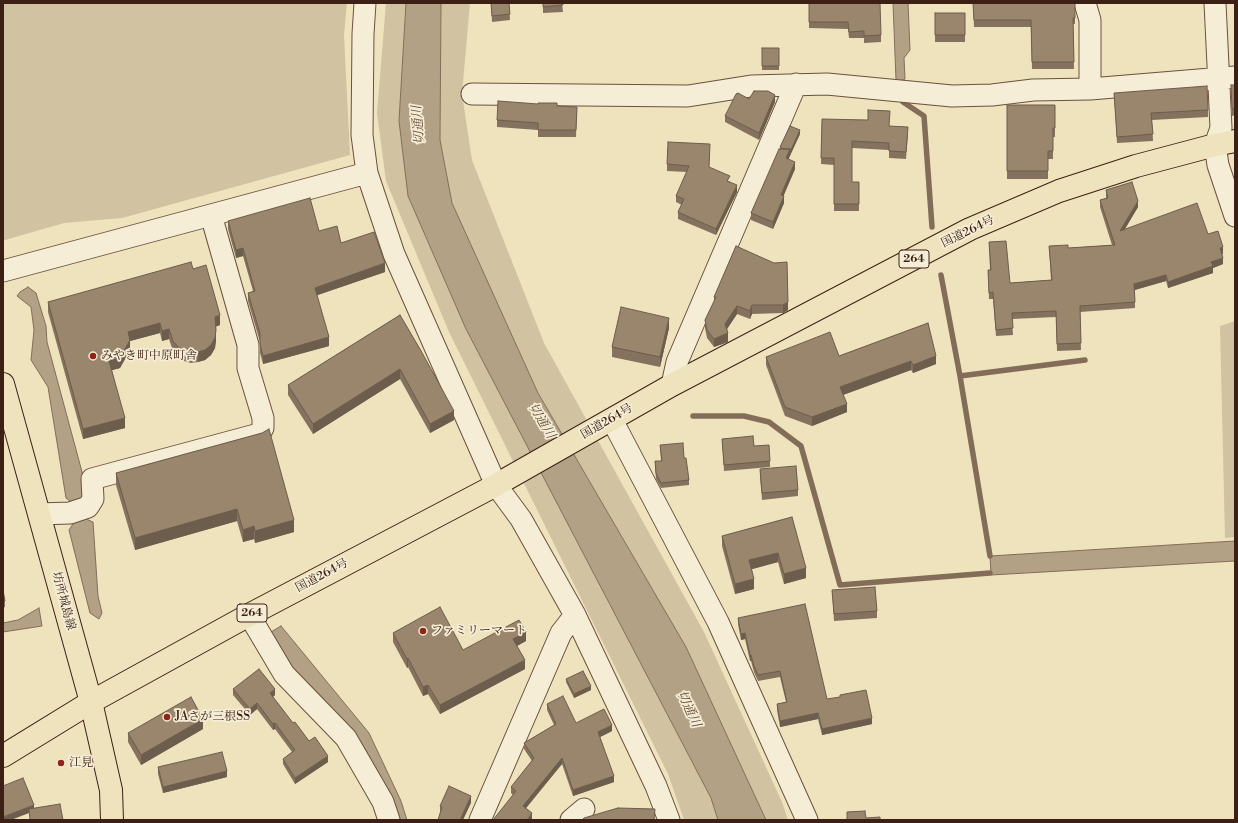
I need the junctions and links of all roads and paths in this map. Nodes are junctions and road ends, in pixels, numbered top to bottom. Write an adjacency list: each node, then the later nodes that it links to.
1 (365, 3): 9 (street)
2 (1085, 3): 6 (street)
3 (1215, 3): 4 (street)
4 (1227, 78): 6 (street); 8 (street)
5 (796, 84): 6 (street); 7 (street); 14 (street)
6 (1090, 89)
7 (472, 94)
8 (1225, 143): 11 (street); 14 (main road, 国道264号 / 264)
9 (367, 173): 10 (street); 16 (street)
10 (211, 215): 12 (street); 17 (street)
11 (1235, 216)
12 (3, 271)
13 (3, 384): 17 (main road, 坊所城島線)
14 (672, 385): 15 (main road, 国道264号 / 264)
15 (612, 420): 16 (main road, 国道264号 / 264); 26 (street)
16 (501, 482): 18 (main road, 国道264号 / 264); 19 (street)
17 (39, 514): 20 (main road, 坊所城島線)
18 (249, 615): 20 (main road, 国道264号 / 264); 23 (street)
19 (574, 615): 24 (street); 25 (street)
20 (91, 702): 21 (main road, 国道264号 / 264); 22 (main road, 坊所城島線)
21 (3, 756)
22 (112, 820)
23 (389, 820)
24 (480, 820)
25 (669, 820)
26 (807, 820)

